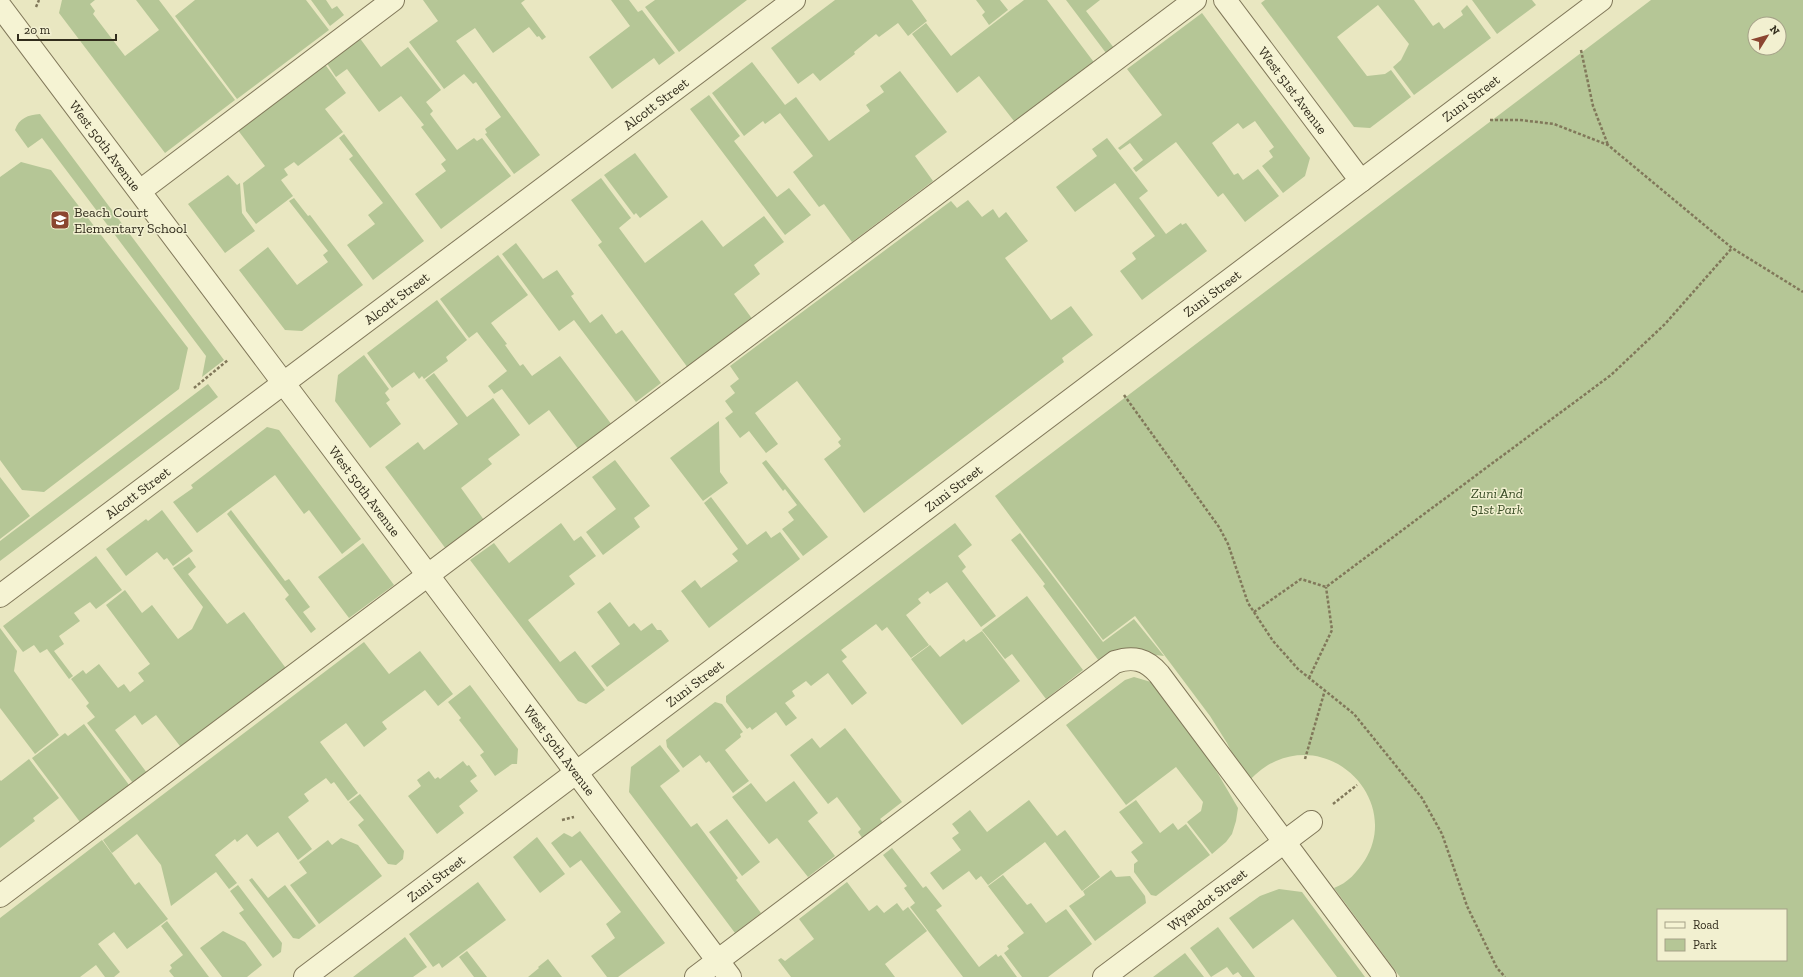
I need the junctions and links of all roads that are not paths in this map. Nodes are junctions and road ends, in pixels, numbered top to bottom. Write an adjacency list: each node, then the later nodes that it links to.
1 (393, 0): 8 (street)
2 (794, 0): 9 (street, Alcott Street)
3 (1195, 0): 10 (street)
4 (1225, 0): 7 (street, West 51st Avenue)
5 (1601, 0): 7 (street, Zuni Street)
6 (0, 6): 8 (street, West 50th Avenue)
7 (1361, 181): 12 (street, Zuni Street)
8 (140, 191): 9 (street, West 50th Avenue)
9 (284, 383): 10 (street, West 50th Avenue); 11 (street, Alcott Street)
10 (428, 575): 12 (street, West 50th Avenue); 15 (street)
11 (0, 596)
12 (576, 772): 16 (street, West 50th Avenue); 17 (street, Zuni Street)
13 (1310, 822): 14 (street, Wyandot Street)
14 (1284, 842): 16 (street); 19 (street, Wyandot Street); 20 (street)
15 (0, 896)
16 (724, 969): 18 (street)
17 (305, 977)
18 (696, 977)
19 (1104, 977)
20 (1385, 977)

